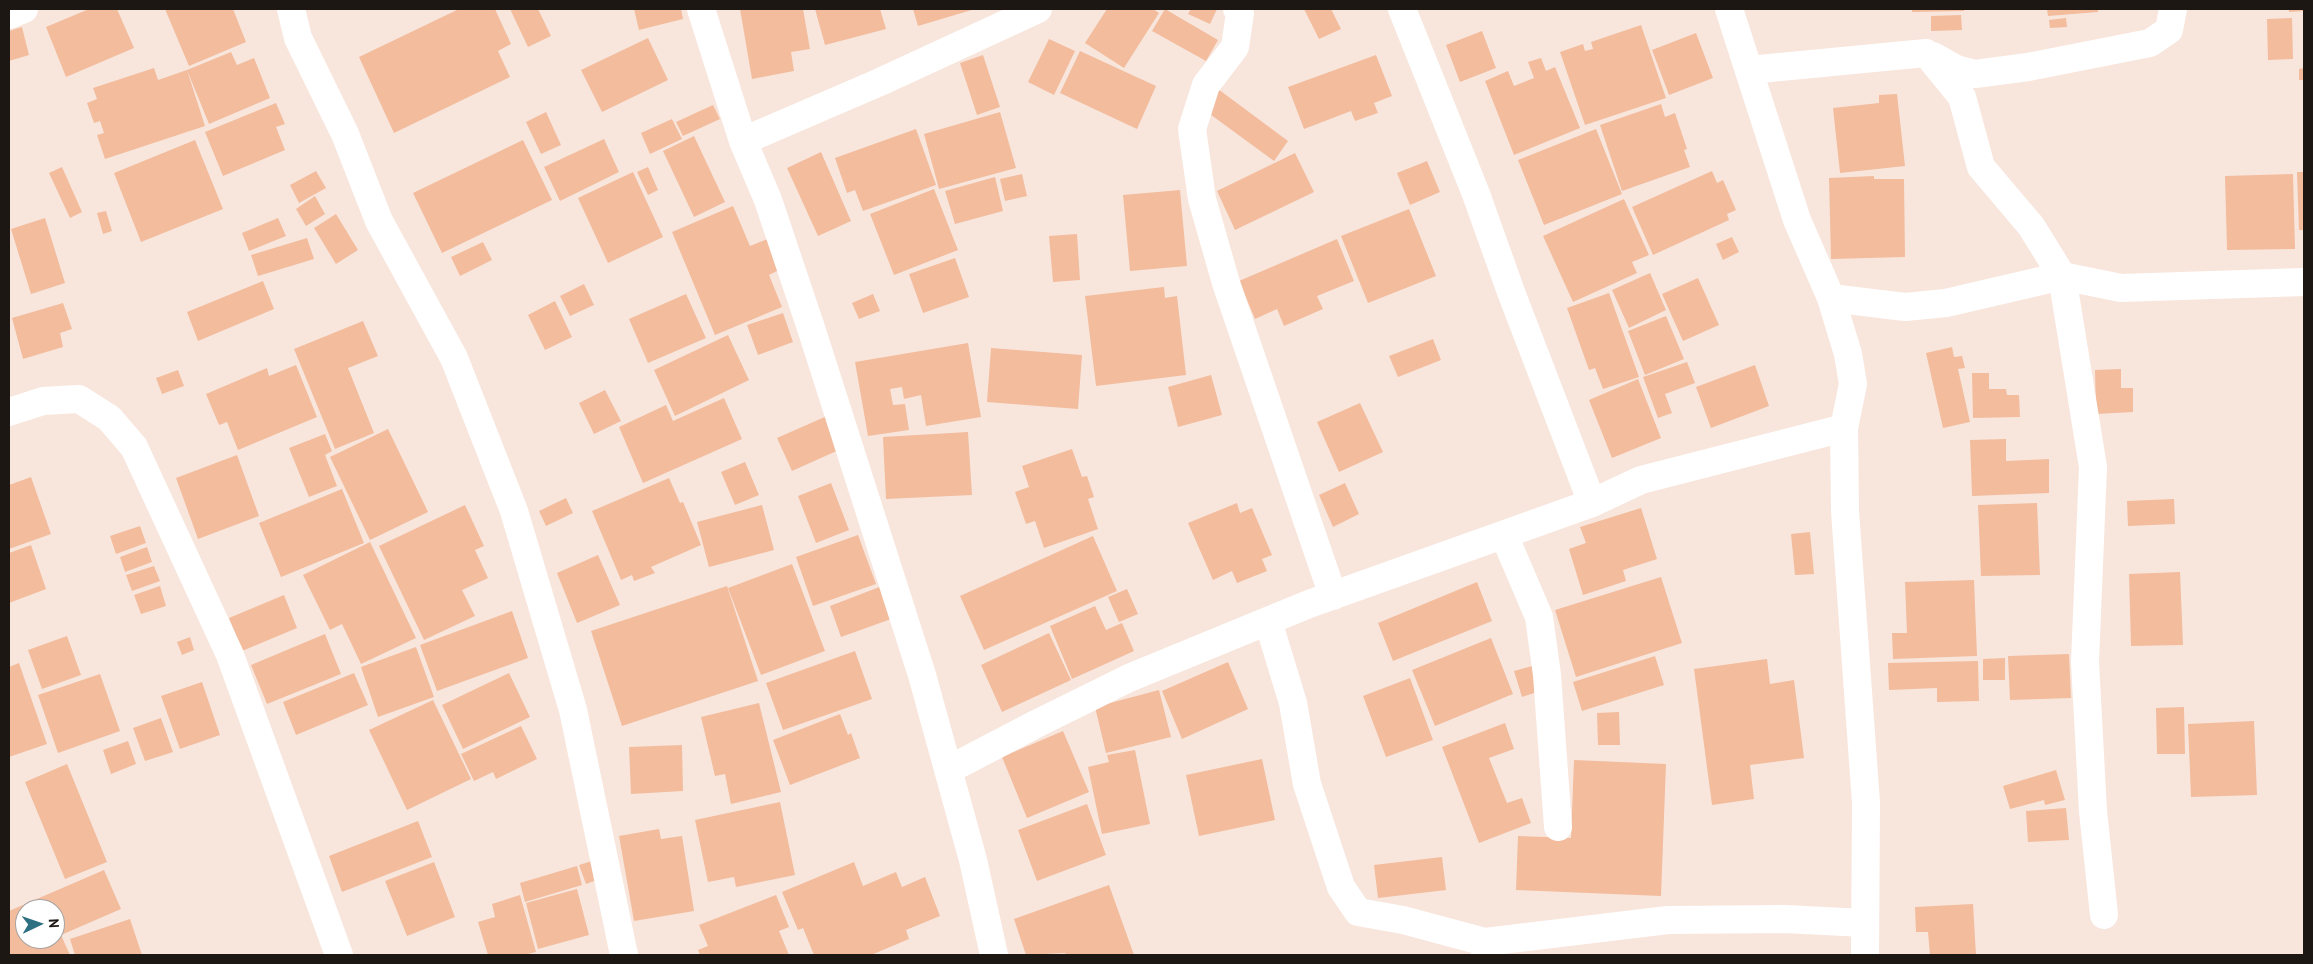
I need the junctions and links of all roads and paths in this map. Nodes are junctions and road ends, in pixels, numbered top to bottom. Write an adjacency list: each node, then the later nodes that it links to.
1 (24, 9): 9 (street)
2 (291, 9): 28 (street)
3 (701, 9): 12 (street)
4 (1038, 9): 12 (street)
5 (1237, 9): 20 (street)
6 (1402, 9): 18 (street)
7 (1729, 9): 11 (street)
8 (2174, 9): 10 (street)
9 (9, 15)
10 (1926, 53): 11 (street); 13 (street)
11 (1749, 70): 15 (street)
12 (743, 141): 22 (street)
13 (2062, 276): 14 (street); 15 (street); 24 (street)
14 (2304, 282)
15 (1831, 298): 17 (street)
16 (9, 412): 27 (street)
17 (1844, 428): 18 (street); 25 (street)
18 (1592, 503): 19 (street)
19 (1504, 534): 20 (street); 23 (street)
20 (1332, 596): 21 (street)
21 (1268, 621): 22 (street); 26 (street)
22 (948, 770): 29 (street)
23 (1558, 827)
24 (2104, 916)
25 (1864, 923): 26 (street); 30 (street)
26 (1485, 948)
27 (339, 955)
28 (624, 955)
29 (994, 955)
30 (1865, 955)

